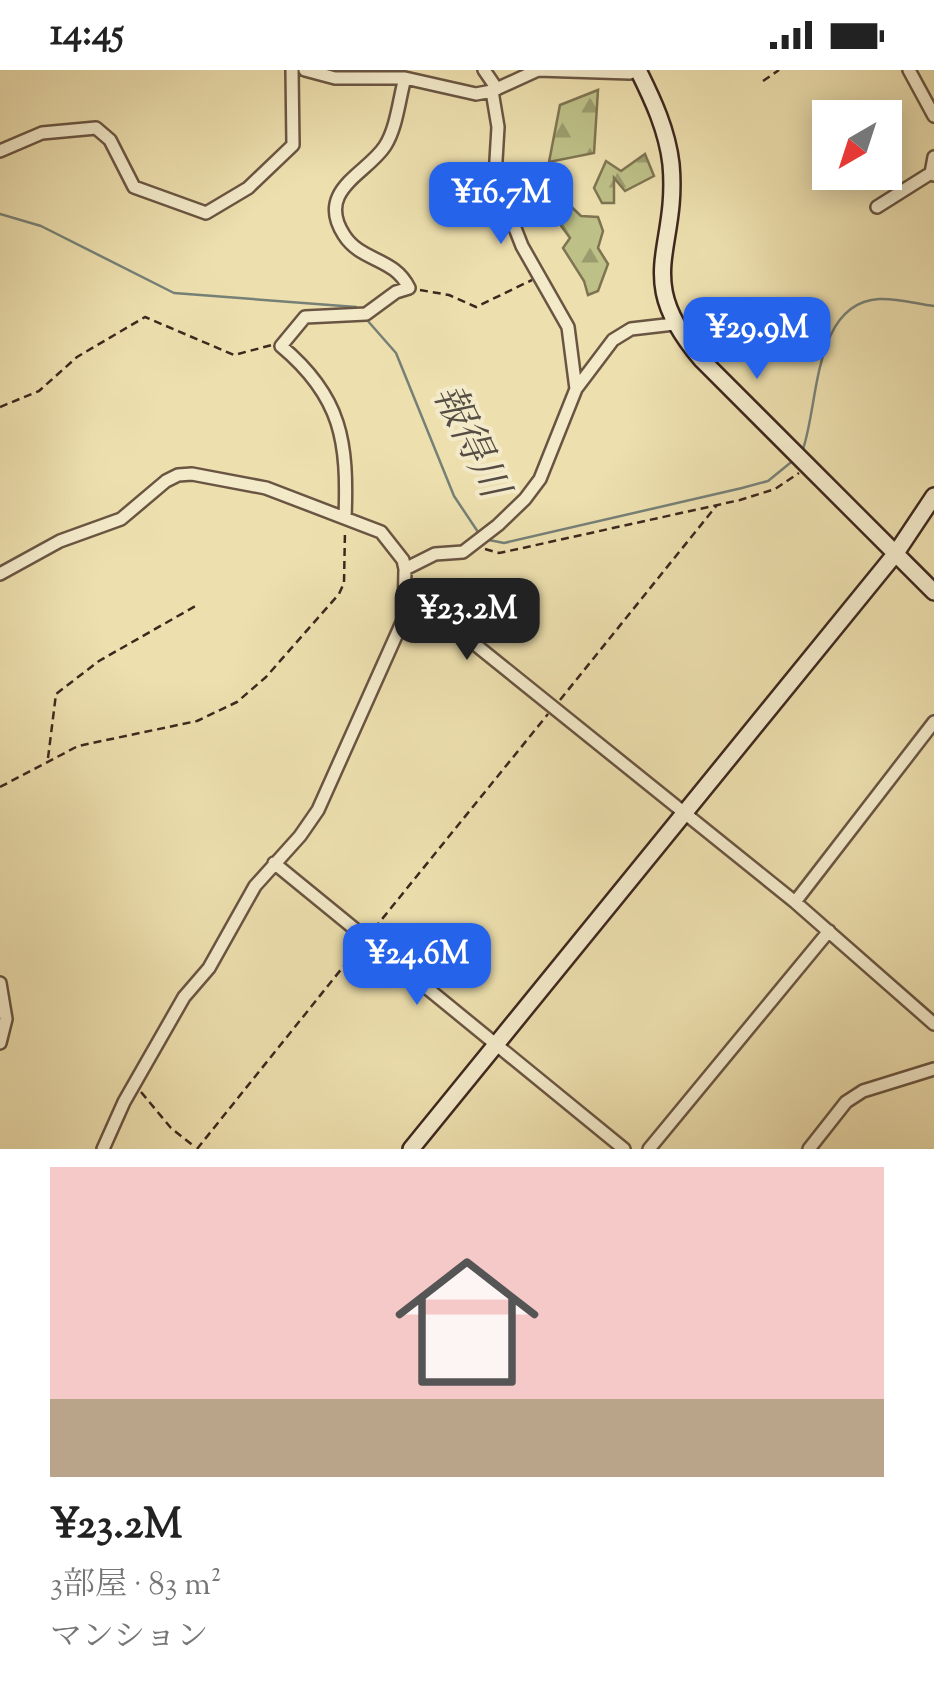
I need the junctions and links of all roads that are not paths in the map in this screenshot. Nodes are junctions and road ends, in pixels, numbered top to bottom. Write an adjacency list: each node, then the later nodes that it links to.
1 (292, 70): 9 (street)
2 (305, 70): 6 (street)
3 (484, 70): 7 (street)
4 (636, 70): 7 (street); 13 (street)
5 (909, 70): 8 (street)
6 (405, 78): 7 (street); 16 (street)
7 (495, 90): 14 (street)
8 (934, 116)
9 (0, 150)
10 (934, 157): 11 (street)
11 (932, 174): 12 (street)
12 (877, 208)
13 (674, 324): 14 (street); 17 (street)
14 (576, 389): 18 (street)
15 (934, 496): 17 (street)
16 (345, 518): 18 (street); 19 (street)
17 (896, 553): 21 (street); 23 (street)
18 (405, 569): 20 (street)
19 (0, 574)
20 (405, 588): 23 (street); 24 (street)
21 (934, 592)
22 (934, 722): 25 (street)
23 (685, 812): 25 (street); 30 (street)
24 (274, 863): 30 (street); 32 (street)
25 (794, 902): 26 (street)
26 (829, 931): 28 (street); 35 (street)
27 (0, 983): 29 (street)
28 (934, 1024)
29 (0, 1043)
30 (496, 1044): 33 (street); 34 (street)
31 (934, 1069): 36 (street)
32 (104, 1149)
33 (411, 1149)
34 (624, 1149)
35 (650, 1149)
36 (809, 1149)

